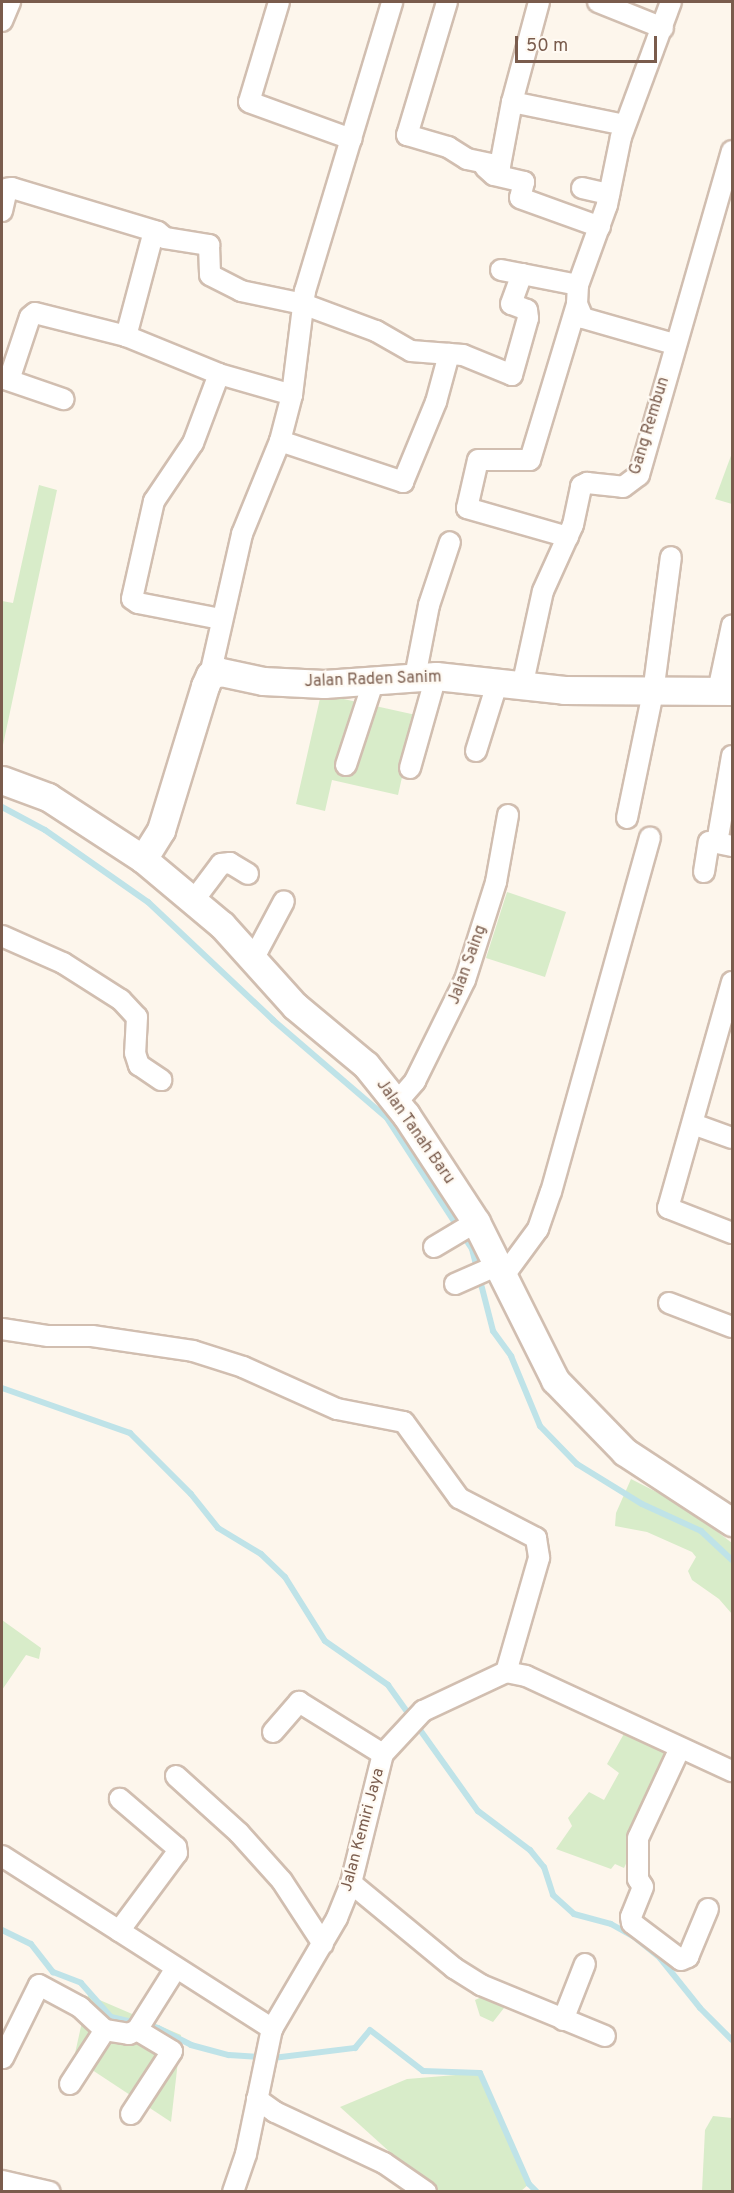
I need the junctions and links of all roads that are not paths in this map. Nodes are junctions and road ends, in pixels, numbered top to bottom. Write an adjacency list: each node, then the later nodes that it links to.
1 (10, 2): 8 (street)
2 (279, 2): 12 (street)
3 (392, 2): 12 (street)
4 (447, 2): 14 (street)
5 (539, 2): 10 (street)
6 (598, 2): 9 (street)
7 (671, 2): 9 (street)
8 (2, 21)
9 (663, 28): 11 (street)
10 (512, 102): 11 (street); 14 (street)
11 (625, 125): 16 (street)
12 (351, 139): 23 (street)
13 (732, 151): 25 (street, Gang Rembun)
14 (481, 164): 18 (street)
15 (582, 188): 16 (street)
16 (609, 194): 18 (street)
17 (2, 211): 19 (street)
18 (600, 227): 22 (street)
19 (154, 231): 23 (street); 24 (street)
20 (501, 270): 21 (street)
21 (522, 273): 22 (street); 26 (street)
22 (577, 294): 25 (street); 32 (street)
23 (303, 304): 26 (street); 29 (street)
24 (126, 336): 27 (street); 28 (street)
25 (674, 344): 32 (street, Gang Rembun)
26 (449, 354): 31 (street)
27 (219, 374): 29 (street); 35 (street)
28 (5, 379): 30 (street)
29 (292, 395): 31 (street)
30 (63, 399)
31 (280, 441): 35 (street)
32 (568, 537): 40 (street, Gang Rembun)
33 (450, 542): 38 (street)
34 (671, 557): 42 (street)
35 (220, 619): 37 (street)
36 (732, 625): 41 (street)
37 (210, 675): 39 (main road, Jalan Raden Sanim); 52 (main road)
38 (425, 677): 39 (main road, Jalan Raden Sanim); 40 (main road, Jalan Raden Sanim); 46 (street)
39 (374, 680): 45 (street)
40 (510, 685): 42 (main road, Jalan Raden Sanim); 43 (street)
41 (725, 691): 42 (main road, Jalan Raden Sanim)
42 (653, 693): 49 (street)
43 (476, 751)
44 (732, 756): 51 (street)
45 (346, 765)
46 (410, 768)
47 (2, 780): 52 (main road, Jalan Tanah Baru)
48 (508, 815): 62 (street, Jalan Saing)
49 (627, 818)
50 (650, 838): 68 (street)
51 (725, 844): 53 (street)
52 (143, 859): 55 (main road, Jalan Tanah Baru)
53 (704, 872)
54 (248, 874): 55 (street)
55 (194, 900): 58 (main road, Jalan Tanah Baru)
56 (284, 901): 58 (street)
57 (2, 936): 61 (street)
58 (249, 958): 62 (main road, Jalan Tanah Baru)
59 (732, 982): 60 (street)
60 (725, 1032): 63 (street)
61 (161, 1080)
62 (397, 1102): 65 (main road, Jalan Tanah Baru)
63 (693, 1124): 64 (street); 66 (street)
64 (732, 1138)
65 (470, 1226): 67 (street); 68 (main road, Jalan Tanah Baru)
66 (732, 1233)
67 (435, 1246)
68 (495, 1271): 69 (street); 73 (main road, Jalan Tanah Baru)
69 (456, 1283)
70 (669, 1303): 71 (street)
71 (732, 1327)
72 (2, 1329): 74 (street)
73 (729, 1513)
74 (506, 1672): 76 (street); 77 (street, Jalan Kemiri Jaya)
75 (273, 1732): 77 (street)
76 (680, 1748): 78 (street); 83 (street)
77 (383, 1754): 82 (street, Jalan Kemiri Jaya)
78 (732, 1771)
79 (176, 1776): 85 (street)
80 (120, 1799): 84 (street)
81 (2, 1856): 84 (street)
82 (351, 1883): 85 (street, Jalan Kemiri Jaya); 88 (street)
83 (708, 1909)
84 (119, 1931): 87 (street)
85 (323, 1944): 90 (street, Jalan Kemiri Jaya)
86 (585, 1964): 88 (street)
87 (176, 1968): 89 (street); 90 (street)
88 (563, 2020): 92 (street)
89 (141, 2025): 91 (street); 96 (street)
90 (272, 2029): 95 (street, Jalan Kemiri Jaya)
91 (105, 2030): 93 (street); 94 (street)
92 (605, 2036)
93 (3, 2058)
94 (70, 2084)
95 (257, 2101): 99 (street, Jalan Kemiri Jaya); 100 (street)
96 (131, 2114)
97 (2, 2181): 98 (street)
98 (51, 2192)
99 (233, 2192)
100 (426, 2192)

